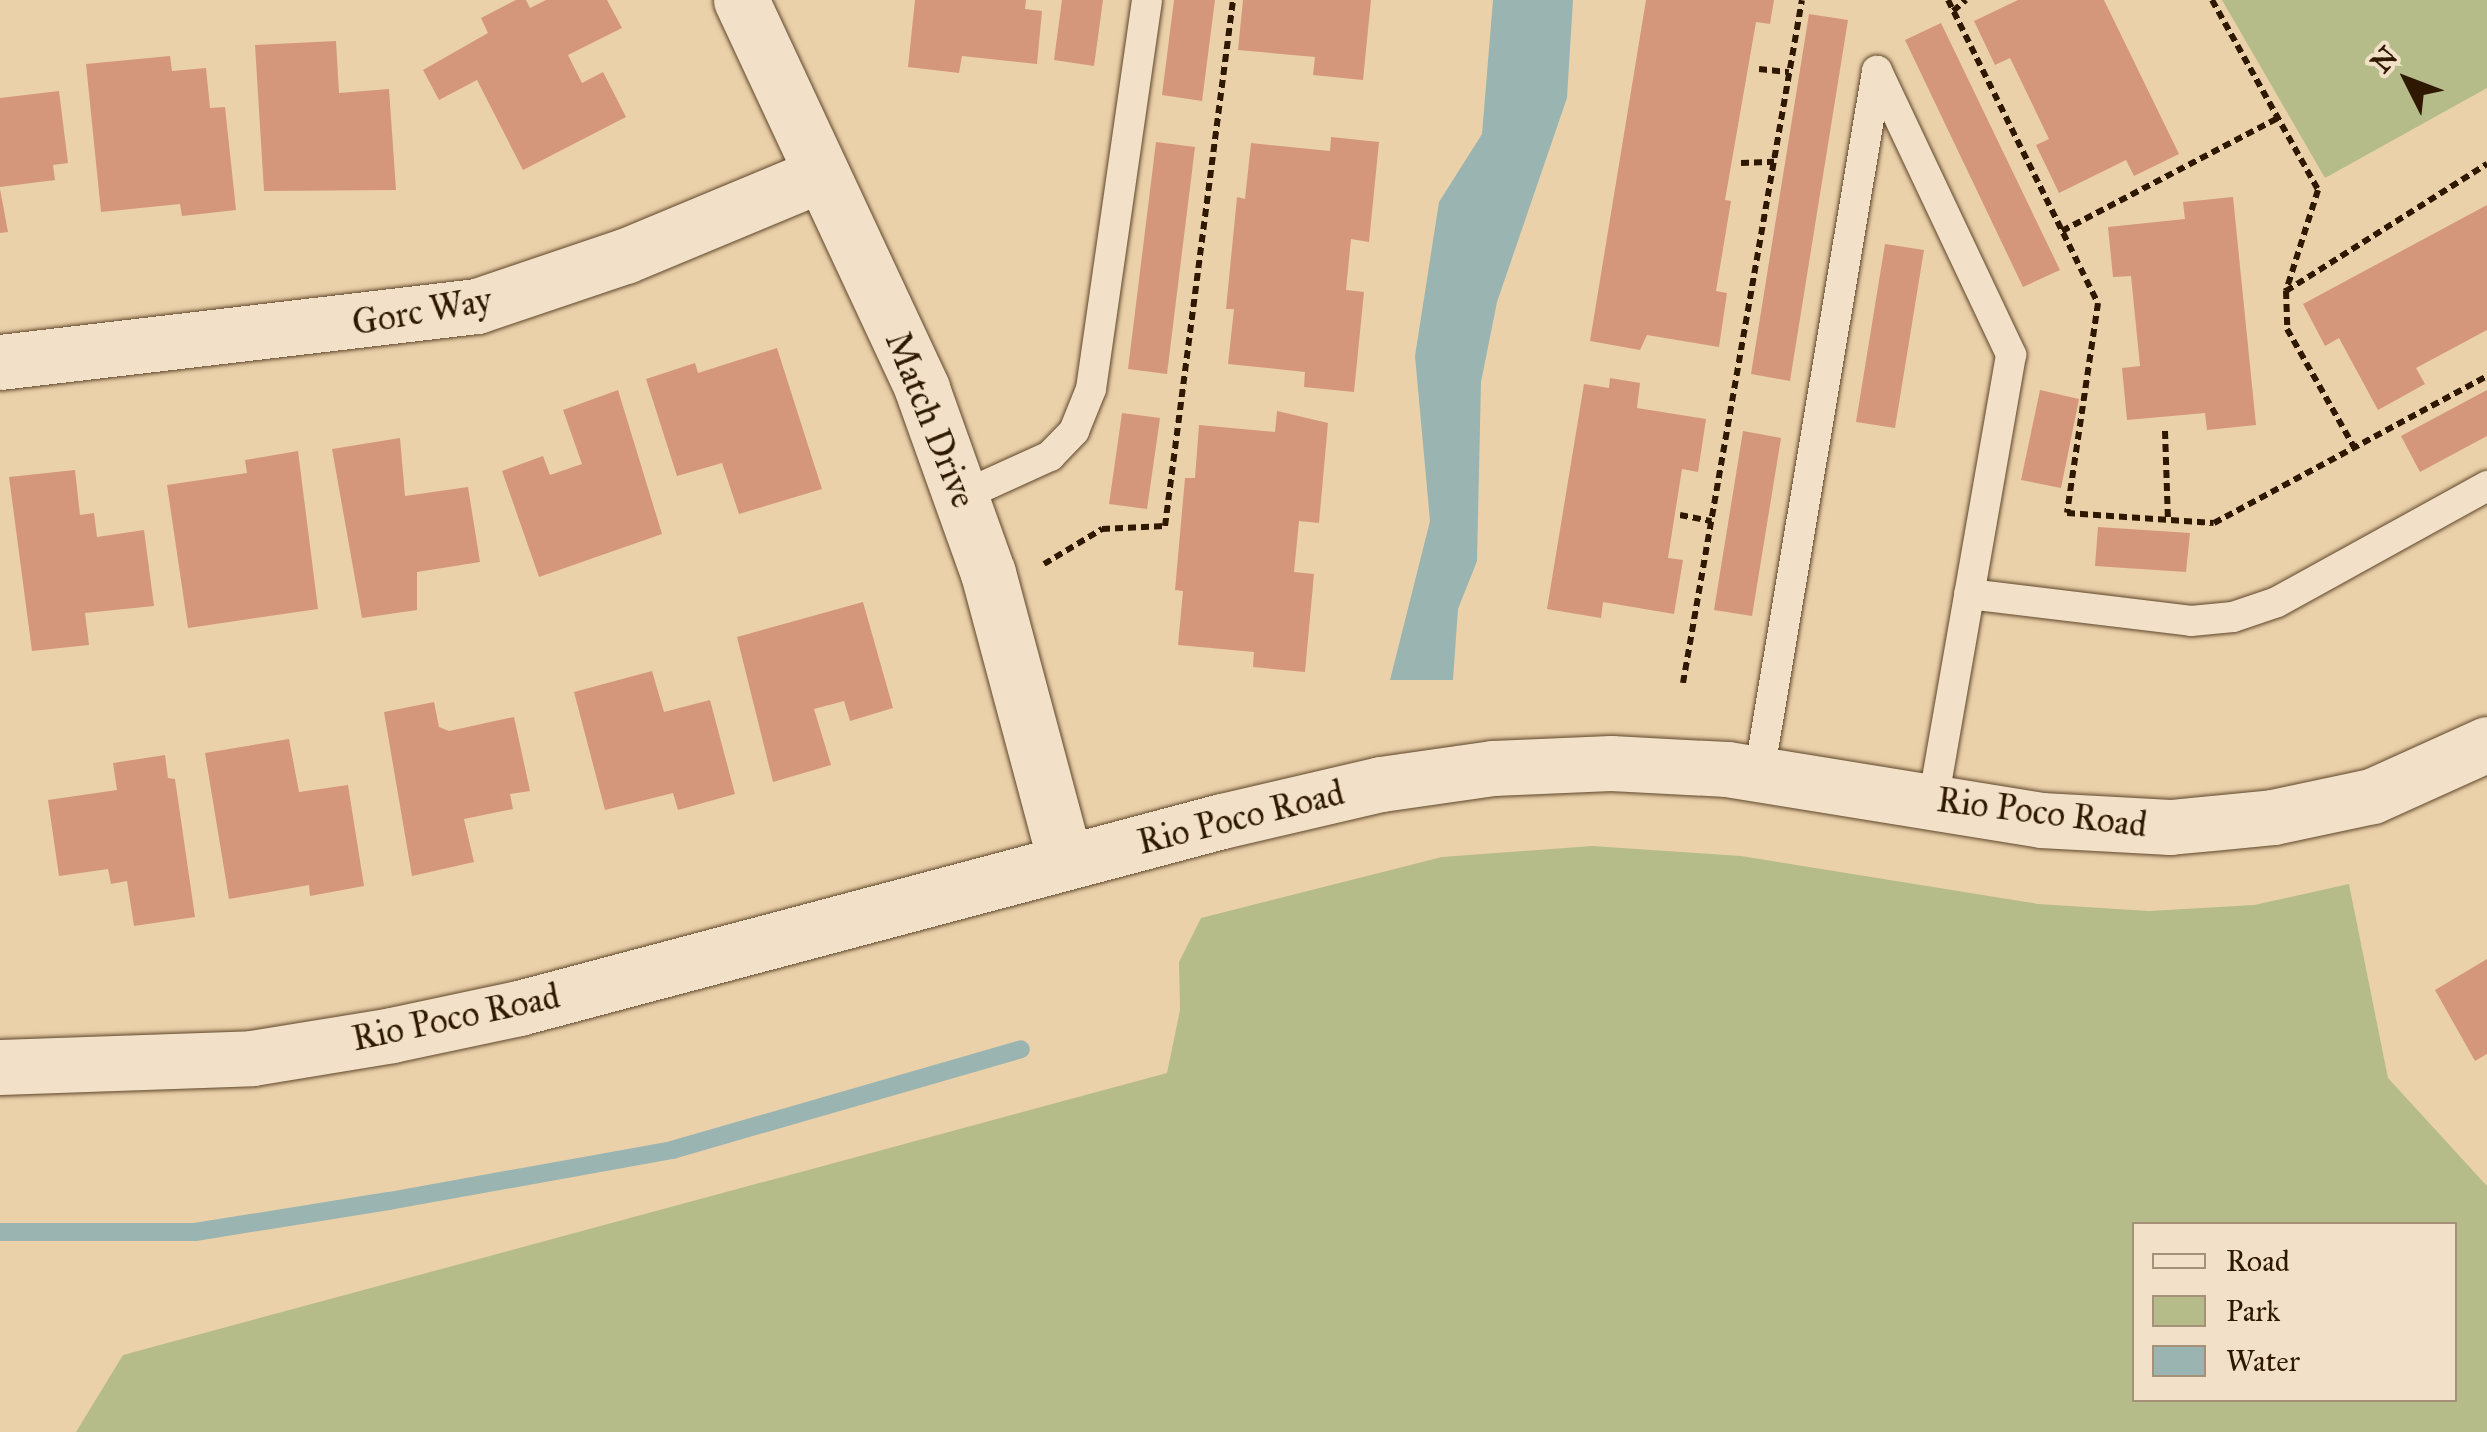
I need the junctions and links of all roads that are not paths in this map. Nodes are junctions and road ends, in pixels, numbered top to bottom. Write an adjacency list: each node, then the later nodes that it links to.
1 (740, 0): 3 (street, Match Drive)
2 (1147, 0): 6 (lane)
3 (822, 174): 4 (street, Gorc Way); 6 (street, Match Drive)
4 (0, 362)
5 (2487, 486): 7 (lane)
6 (962, 496): 11 (street, Match Drive)
7 (1969, 594): 9 (lane); 10 (lane)
8 (2487, 744): 10 (street, Rio Poco Road)
9 (1759, 774): 10 (street, Rio Poco Road); 11 (street, Rio Poco Road)
10 (1933, 801)
11 (1064, 861): 12 (street, Rio Poco Road)
12 (0, 1067)

